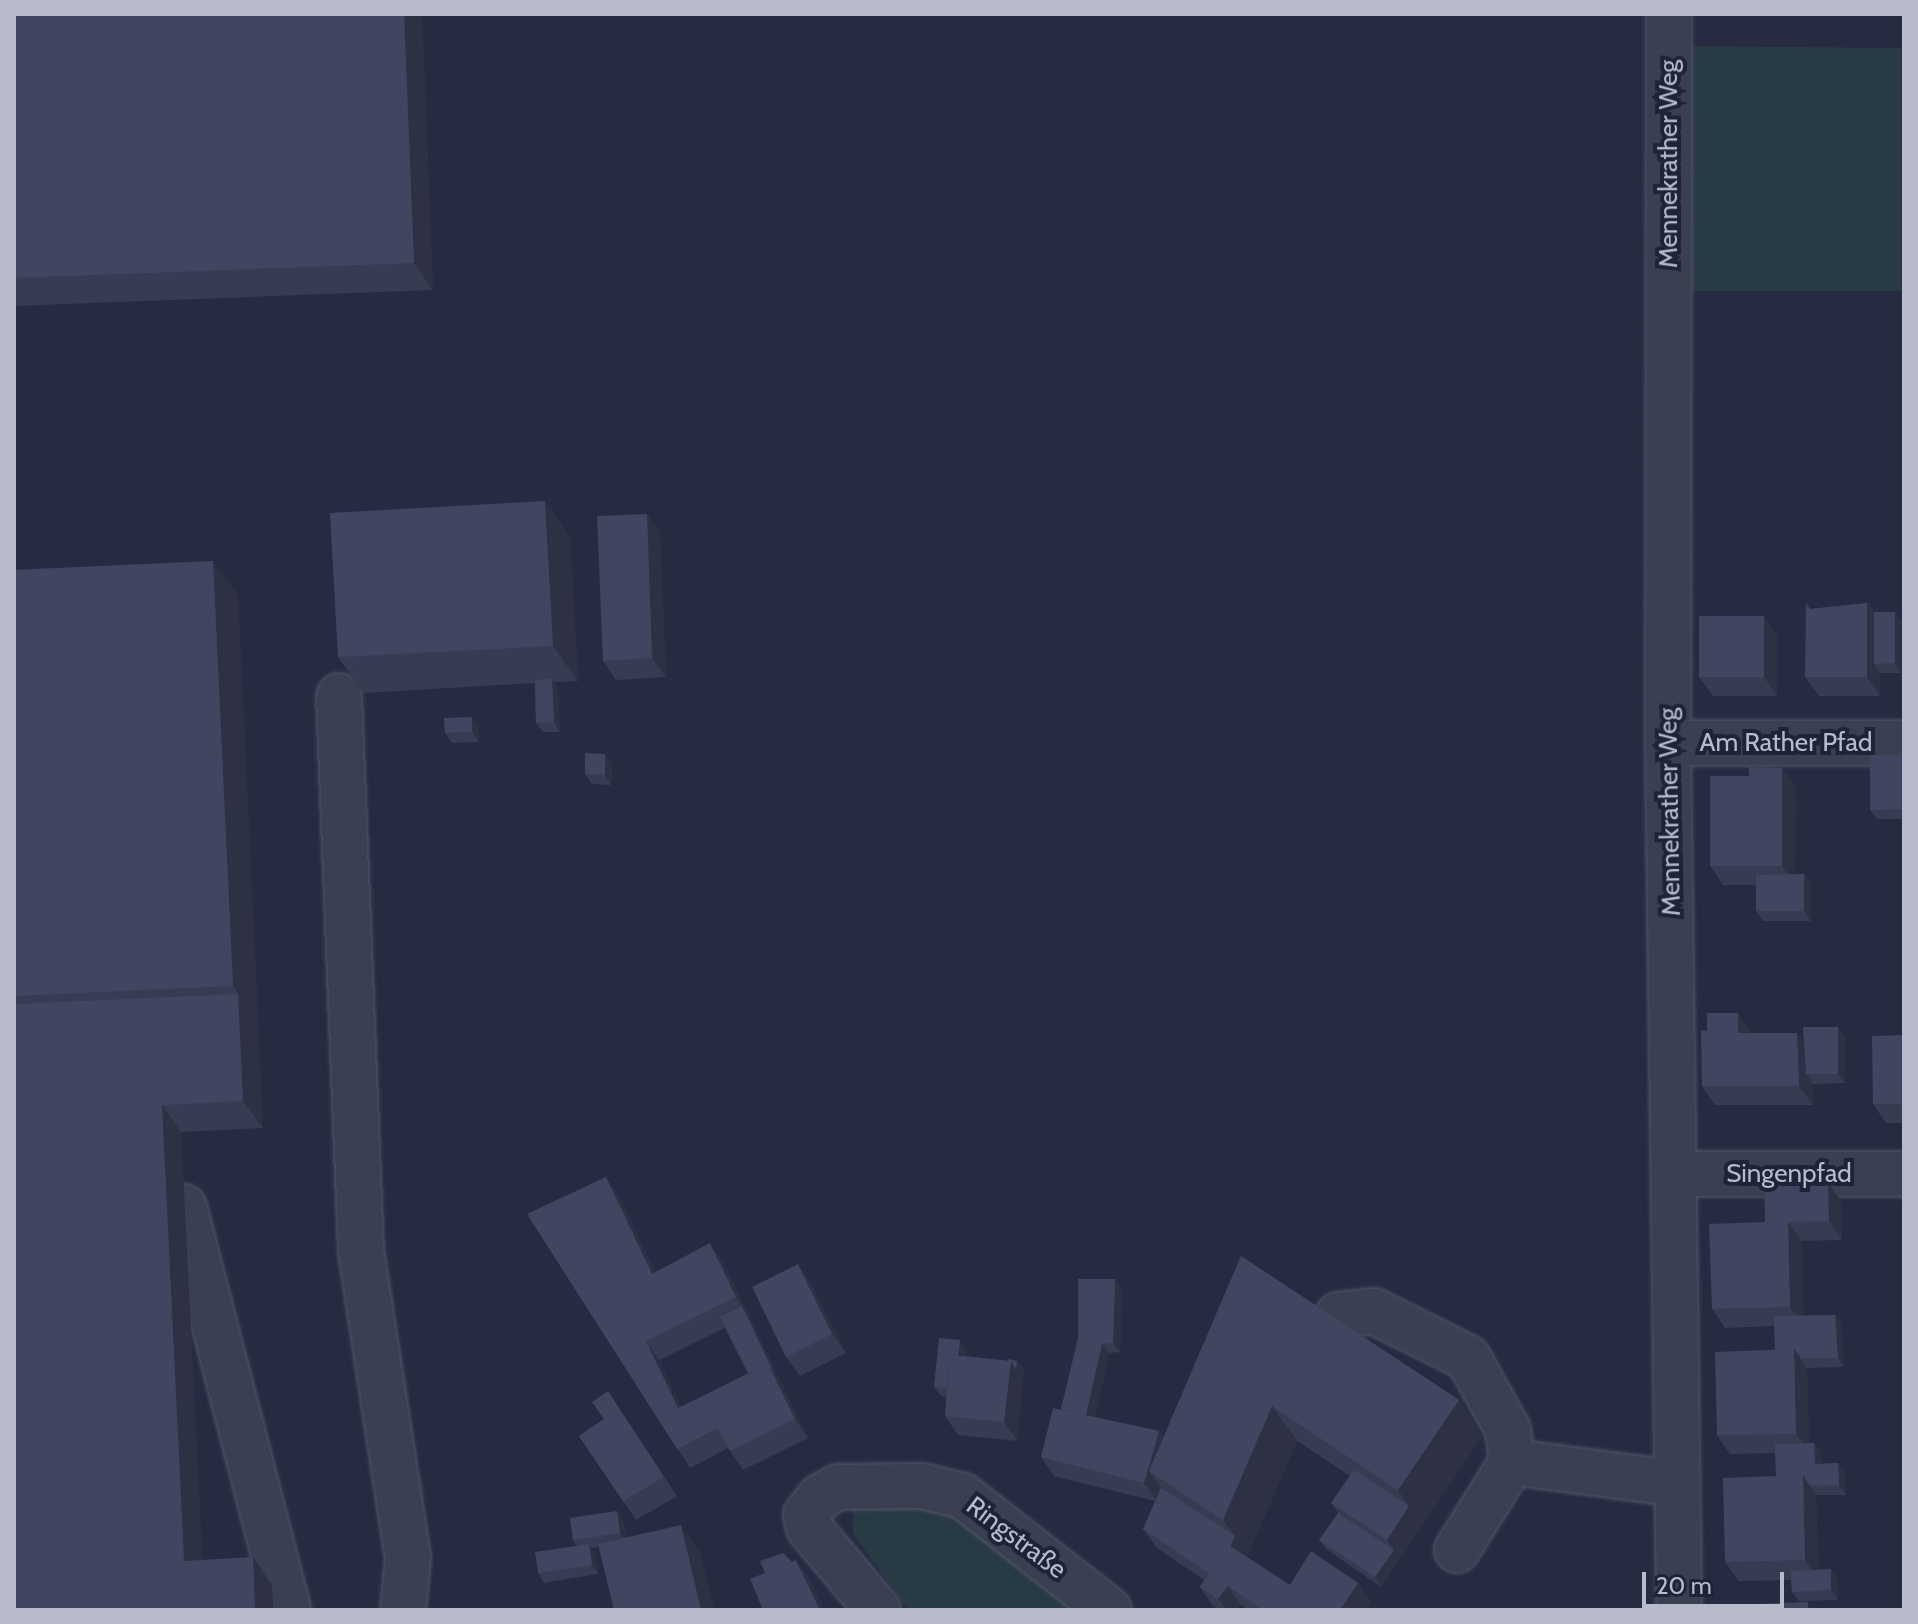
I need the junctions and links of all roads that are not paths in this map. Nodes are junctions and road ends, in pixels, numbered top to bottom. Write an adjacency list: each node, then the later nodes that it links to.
1 (1669, 14): 3 (street, Mennekrather Weg)
2 (339, 696): 13 (street)
3 (1668, 743): 4 (street, Am Rather Pfad); 5 (street, Mennekrather Weg)
4 (1904, 743)
5 (1674, 1174): 6 (street, Singenpfad); 10 (street, Mennekrather Weg)
6 (1904, 1174)
7 (184, 1207): 12 (street)
8 (1338, 1315): 9 (street)
9 (1512, 1462): 10 (street); 11 (street)
10 (1678, 1484): 16 (street, Mennekrather Weg)
11 (1457, 1550)
12 (288, 1610)
13 (403, 1610)
14 (878, 1610): 15 (street, Ringstraße)
15 (1109, 1610)
16 (1679, 1610)

